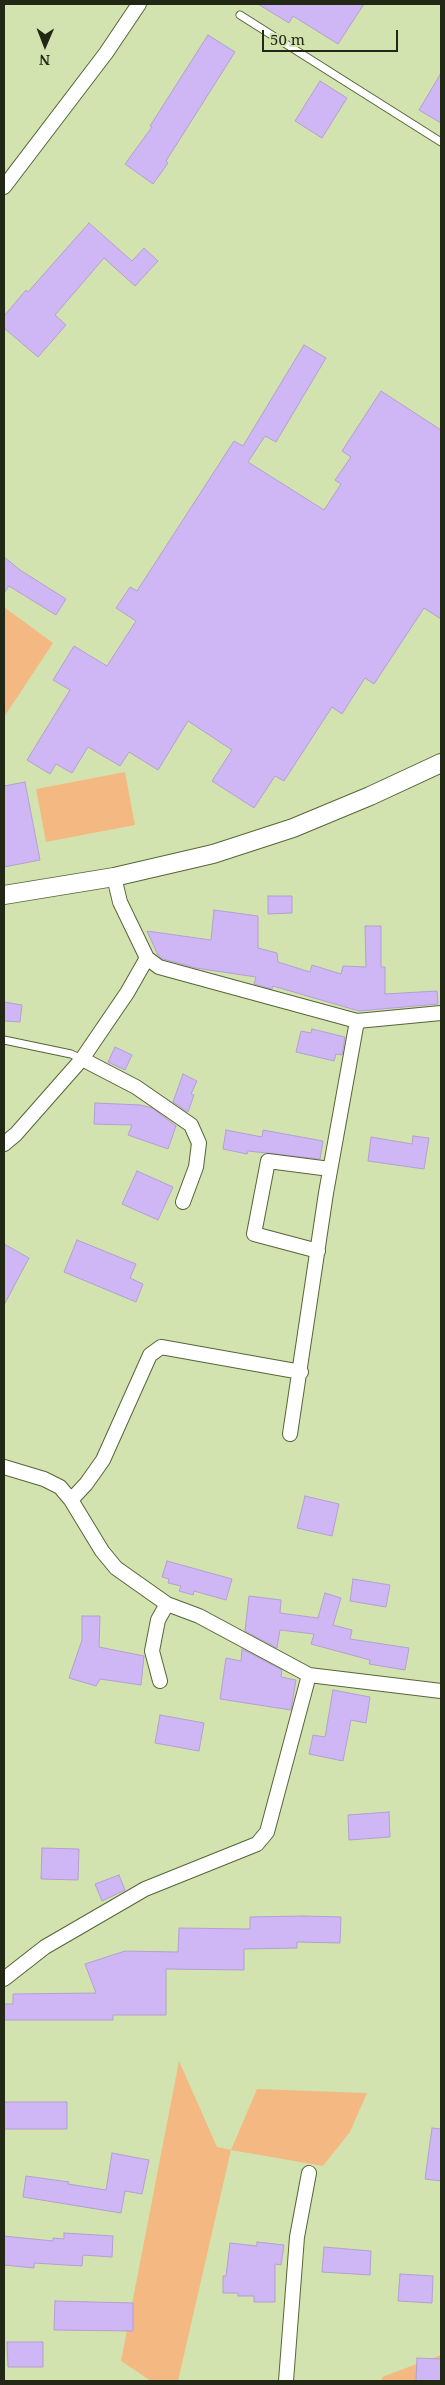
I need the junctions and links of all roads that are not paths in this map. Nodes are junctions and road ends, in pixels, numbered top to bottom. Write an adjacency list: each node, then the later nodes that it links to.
1 (139, 4): 4 (street)
2 (240, 15): 3 (lane)
3 (441, 142)
4 (4, 187)
5 (441, 763): 6 (street)
6 (114, 877): 7 (street); 8 (street)
7 (4, 895)
8 (148, 958): 10 (street); 12 (street)
9 (441, 1013): 10 (street)
10 (357, 1021): 14 (street)
11 (4, 1040): 12 (lane)
12 (82, 1060): 13 (street); 15 (street)
13 (4, 1144)
14 (330, 1169): 16 (street); 16 (street)
15 (183, 1202)
16 (318, 1251): 17 (street)
17 (301, 1372): 18 (street); 20 (street)
18 (290, 1434)
19 (4, 1466): 20 (street)
20 (71, 1500): 21 (street)
21 (167, 1604): 22 (street); 23 (street)
22 (309, 1676): 24 (street); 25 (street)
23 (160, 1681)
24 (441, 1691)
25 (4, 1979)
26 (309, 2173): 27 (street)
27 (286, 2381)

